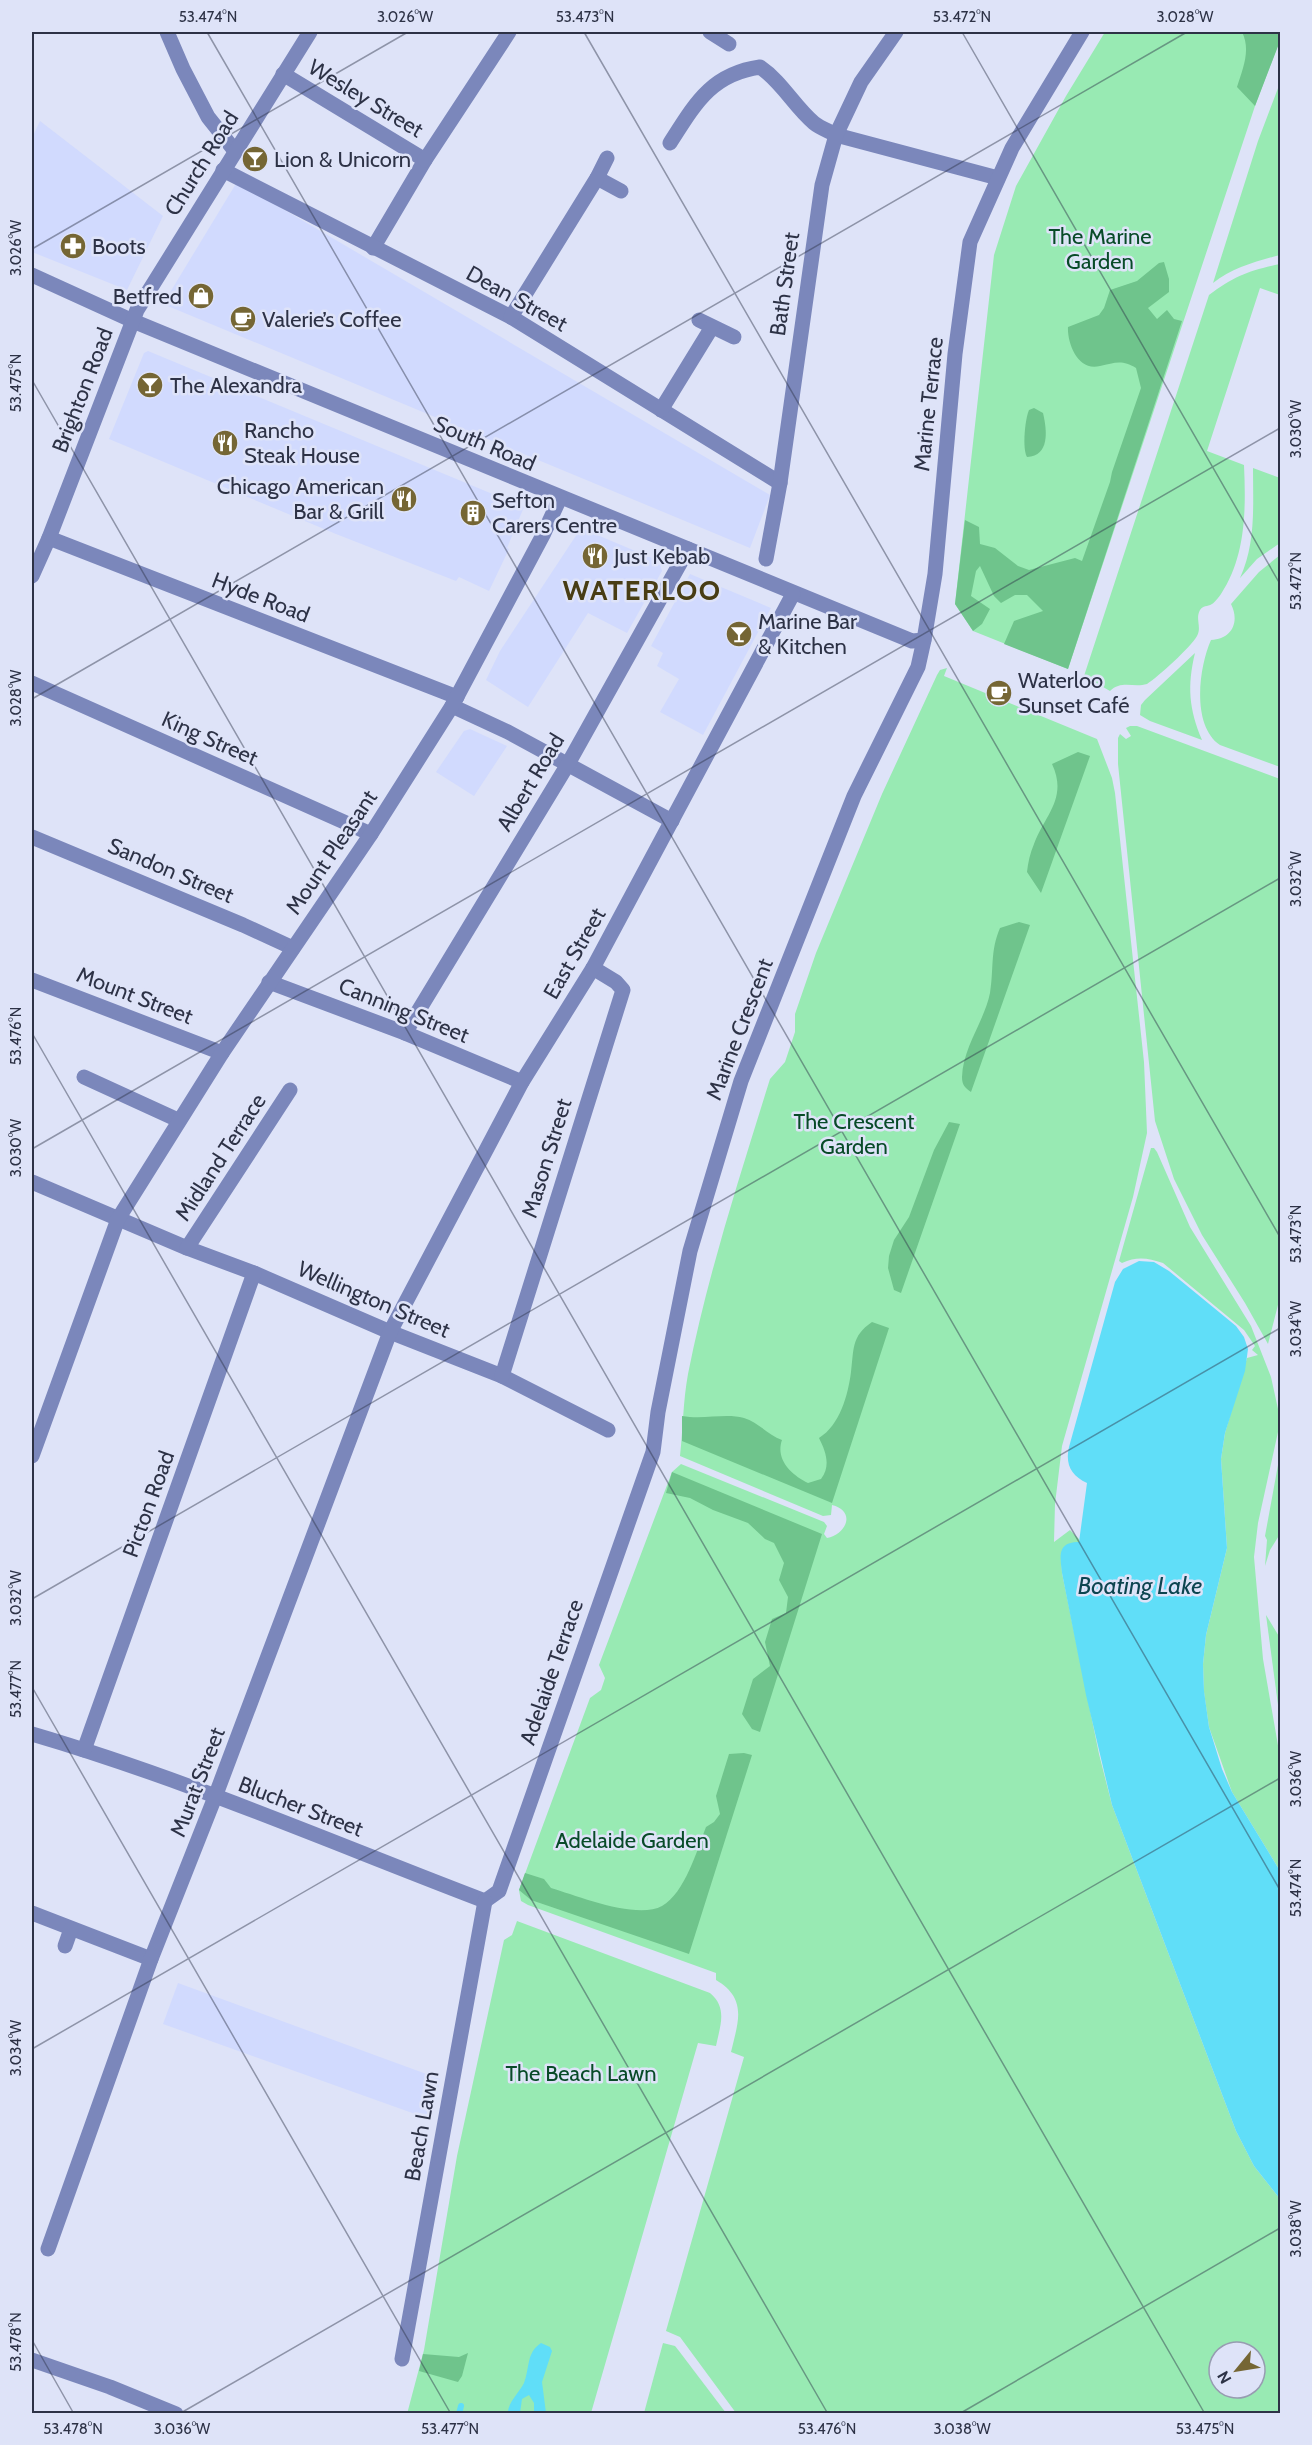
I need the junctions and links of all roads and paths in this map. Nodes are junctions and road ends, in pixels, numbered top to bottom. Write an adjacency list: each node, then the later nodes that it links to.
1 (167, 32): 11 (street)
2 (310, 32): 8 (street, Church Road)
3 (509, 32): 13 (street, Wesley Street)
4 (710, 32): 7 (street)
5 (896, 32): 9 (street, Bath Street)
6 (1082, 32): 16 (street, Marine Terrace)
7 (729, 45)
8 (283, 74): 11 (street, Church Road); 13 (street, Wesley Street)
9 (836, 135): 10 (street); 16 (street); 24 (street, Bath Street)
10 (670, 142)
11 (235, 151): 14 (street, Church Road)
12 (607, 158): 15 (street)
13 (425, 160): 18 (street, Wesley Street)
14 (223, 170): 18 (street, Dean Street); 21 (street, Church Road)
15 (597, 178): 17 (street); 20 (street)
16 (998, 178): 31 (street, Marine Terrace)
17 (621, 191)
18 (373, 248): 20 (street, Dean Street)
19 (32, 275): 21 (street, South Road)
20 (511, 317): 23 (street, Dean Street)
21 (132, 321): 25 (street, South Road); 26 (street, Brighton Road)
22 (734, 337): 23 (street)
23 (661, 410): 24 (street, Dean Street)
24 (780, 483): 28 (street, Bath Street)
25 (560, 498): 27 (street, South Road); 33 (street, Mount Pleasant)
26 (49, 538): 29 (street, Brighton Road); 33 (street, Hyde Road)
27 (688, 549): 30 (street, South Road); 34 (street, Albert Road)
28 (766, 560)
29 (32, 576)
30 (793, 594): 31 (street, South Road); 35 (street, East Street)
31 (924, 640): 55 (street, Marine Crescent)
32 (32, 683): 36 (street, King Street)
33 (455, 702): 34 (street, Hyde Road); 36 (street, Mount Pleasant)
34 (568, 764): 35 (street, Hyde Road); 42 (street, Albert Road)
35 (672, 821): 39 (street, East Street)
36 (371, 834): 38 (street, Mount Pleasant)
37 (32, 837): 38 (street, Sandon Street)
38 (293, 948): 41 (street, Mount Pleasant)
39 (593, 968): 45 (street, East Street); 53 (street, Mason Street)
40 (32, 980): 43 (street, Mount Street)
41 (269, 982): 42 (street, Canning Street); 43 (street, Mount Pleasant)
42 (405, 1034): 45 (street, Canning Street)
43 (222, 1053): 47 (street, Mount Pleasant)
44 (84, 1077): 47 (street)
45 (522, 1082): 52 (street, East Street)
46 (290, 1090): 50 (street, Midland Terrace)
47 (178, 1120): 49 (street, Mount Pleasant)
48 (32, 1182): 49 (street, Wellington Street)
49 (118, 1219): 50 (street, Wellington Street); 56 (street, Mount Pleasant)
50 (187, 1248): 51 (street, Wellington Street)
51 (254, 1273): 52 (street, Wellington Street); 58 (street, Picton Road)
52 (390, 1332): 53 (street, Wellington Street); 59 (street, Murat Street)
53 (502, 1376): 54 (street, Wellington Street)
54 (608, 1430)
55 (653, 1452): 60 (street, Adelaide Terrace)
56 (32, 1456)
57 (32, 1734): 58 (street, Blucher Street)
58 (84, 1750): 59 (street, Blucher Street)
59 (215, 1797): 60 (street, Blucher Street); 64 (street, Murat Street)
60 (485, 1901): 66 (street, Beach Lawn)
61 (32, 1913): 62 (street)
62 (71, 1929): 63 (street); 64 (street)
63 (65, 1946)
64 (151, 1959): 65 (street, Murat Street)
65 (48, 2249)
66 (402, 2359)
67 (32, 2360): 68 (street)
68 (176, 2414)

